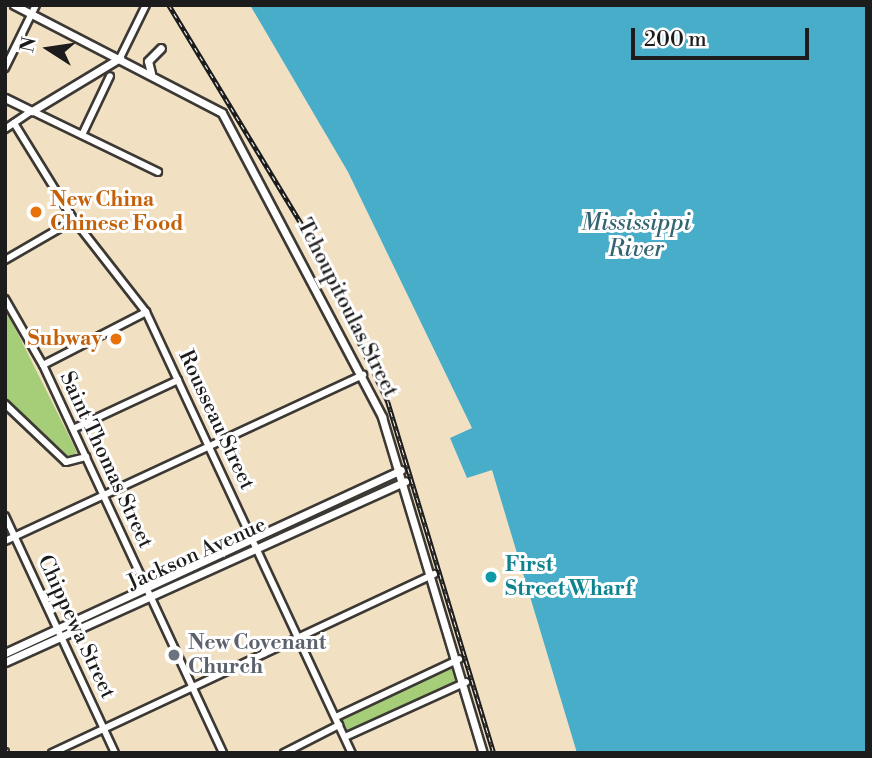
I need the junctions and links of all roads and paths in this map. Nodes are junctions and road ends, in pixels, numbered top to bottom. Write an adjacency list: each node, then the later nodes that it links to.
1 (14, 5): 4 (street, Tchoupitoulas Street)
2 (36, 5): 4 (street)
3 (146, 5): 6 (street)
4 (32, 14): 6 (street, Tchoupitoulas Street); 7 (street)
5 (161, 48): 8 (street)
6 (120, 58): 8 (street, Tchoupitoulas Street); 11 (street)
7 (5, 68)
8 (151, 73): 21 (street, Tchoupitoulas Street)
9 (110, 76): 14 (street)
10 (5, 98): 11 (street)
11 (32, 111): 12 (street); 14 (street)
12 (14, 123): 13 (street); 16 (street, Rousseau Street)
13 (5, 129)
14 (82, 135): 15 (street)
15 (158, 172)
16 (74, 220): 17 (street); 19 (street, Rousseau Street)
17 (5, 260)
18 (5, 299): 20 (street, Saint Thomas Street)
19 (146, 312): 20 (street); 22 (street, Rousseau Street)
20 (43, 365): 24 (street, Saint Thomas Street)
21 (363, 375): 25 (street); 27 (street, Tchoupitoulas Street)
22 (178, 380): 24 (street); 25 (street, Rousseau Street)
23 (5, 404): 26 (street)
24 (73, 429): 26 (street, Saint Thomas Street)
25 (209, 447): 29 (street); 33 (street, Rousseau Street)
26 (86, 457): 29 (street, Saint Thomas Street)
27 (401, 470): 28 (street, Tchoupitoulas Street); 33 (street, Jackson Avenue)
28 (405, 481): 33 (street, Jackson Avenue); 34 (street, Tchoupitoulas Street)
29 (104, 495): 31 (street); 35 (street, Saint Thomas Street)
30 (5, 516): 31 (street, Chippewa Street)
31 (15, 536): 32 (street); 36 (street, Chippewa Street)
32 (5, 541)
33 (254, 542): 35 (street, Jackson Avenue); 37 (street, Rousseau Street)
34 (434, 574): 37 (street); 39 (street, Tchoupitoulas Street)
35 (148, 591): 36 (street, Jackson Avenue); 42 (street, Saint Thomas Street)
36 (59, 632): 38 (street, Jackson Avenue); 40 (street, Jackson Avenue); 45 (street, Chippewa Street)
37 (298, 638): 42 (street); 43 (street, Rousseau Street)
38 (5, 653)
39 (459, 659): 41 (street, Tchoupitoulas Street); 43 (street)
40 (5, 662)
41 (466, 682): 46 (street); 52 (street, Tchoupitoulas Street)
42 (194, 687): 45 (street); 49 (street, Saint Thomas Street)
43 (335, 717): 44 (street, Rousseau Street)
44 (339, 725): 46 (street, Rousseau Street); 50 (street)
45 (104, 729): 47 (street); 48 (street, Chippewa Street)
46 (345, 737): 51 (street, Rousseau Street)
47 (52, 753)
48 (115, 753)
49 (223, 753)
50 (284, 753)
51 (352, 753)
52 (483, 753)

